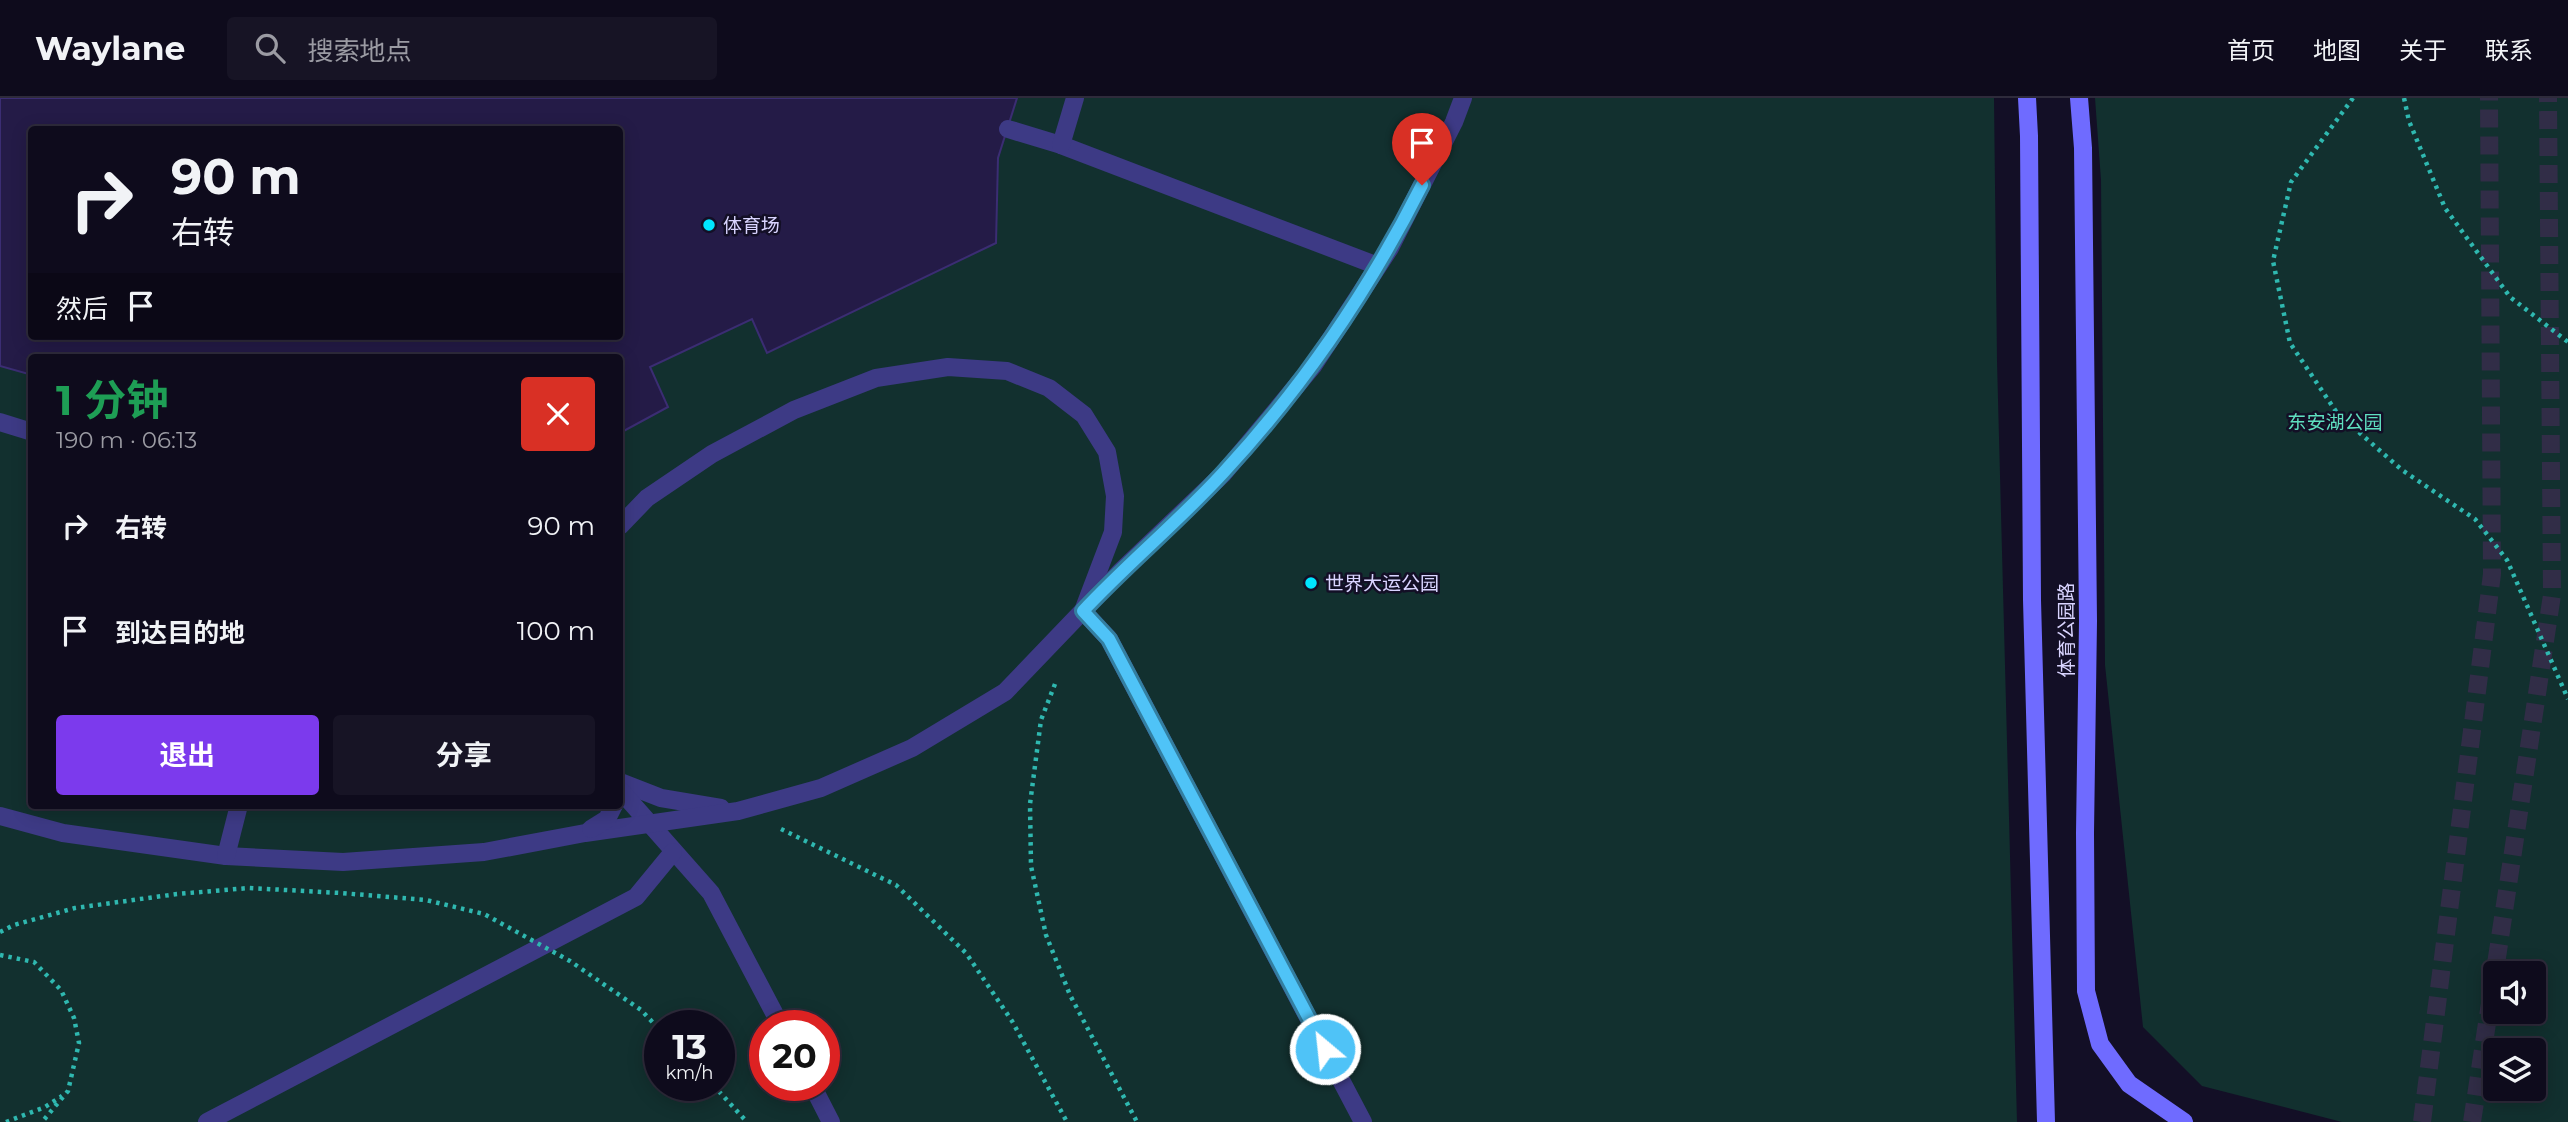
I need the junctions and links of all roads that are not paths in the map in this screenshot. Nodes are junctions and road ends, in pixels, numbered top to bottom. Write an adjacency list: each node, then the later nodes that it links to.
1 (1075, 98): 6 (lane)
2 (1463, 98): 7 (lane)
3 (2027, 98): 27 (street, 体育公园路)
4 (2079, 98): 28 (street, 体育公园路)
5 (1008, 129): 6 (lane)
6 (1061, 145): 7 (lane)
7 (1378, 266): 11 (lane)
8 (0, 422): 9 (lane)
9 (28, 431)
10 (623, 523): 11 (lane)
11 (1083, 611): 16 (lane); 26 (lane)
12 (623, 783): 16 (lane)
13 (623, 794): 18 (lane)
14 (238, 809): 21 (lane)
15 (612, 809): 19 (lane)
16 (738, 811): 18 (lane)
17 (0, 816): 21 (lane)
18 (648, 824): 19 (lane); 20 (lane)
19 (584, 833): 21 (lane)
20 (673, 852): 22 (lane); 24 (lane)
21 (226, 856)
22 (773, 1010)
23 (820, 1101): 25 (lane)
24 (207, 1122)
25 (831, 1122)
26 (1363, 1122)
27 (2046, 1122)
28 (2184, 1122)

